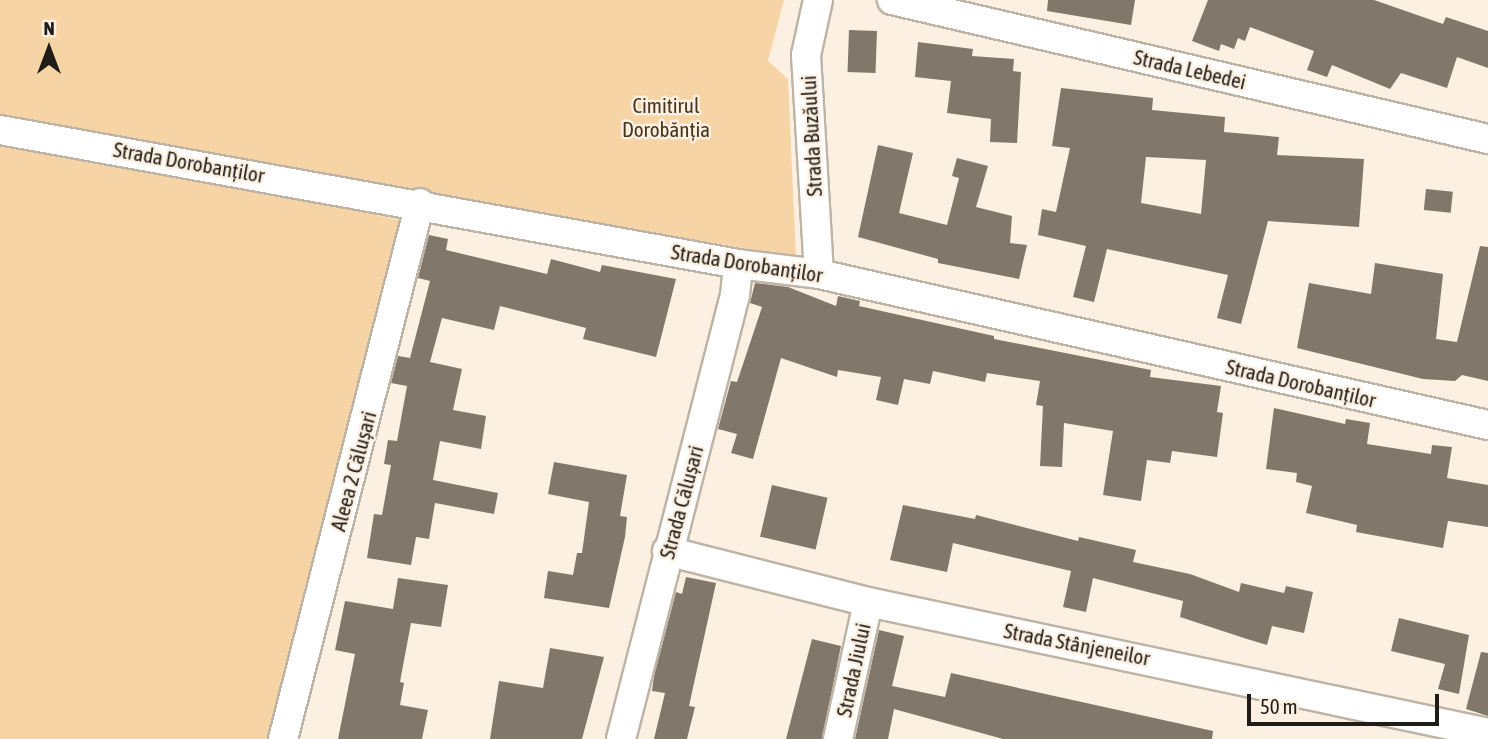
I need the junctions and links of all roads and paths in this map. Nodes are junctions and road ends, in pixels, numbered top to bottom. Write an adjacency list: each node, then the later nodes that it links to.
1 (818, 0): 7 (street, Strada Buzăului)
2 (892, 0): 4 (street, Strada Lebedei)
3 (0, 130): 5 (street, Strada Dorobanților)
4 (1488, 139)
5 (420, 203): 6 (street, Strada Dorobanților); 12 (street, Aleea 2 Călușari)
6 (738, 264): 7 (street, Strada Dorobanților); 9 (street, Strada Călușari)
7 (819, 274): 8 (street, Strada Dorobanților)
8 (1488, 425)
9 (667, 551): 10 (street, Strada Stânjeneilor); 13 (street, Strada Călușari)
10 (868, 602): 11 (street, Strada Stânjeneilor); 14 (street, Strada Jiului)
11 (1488, 733)
12 (283, 739)
13 (621, 739)
14 (838, 739)

